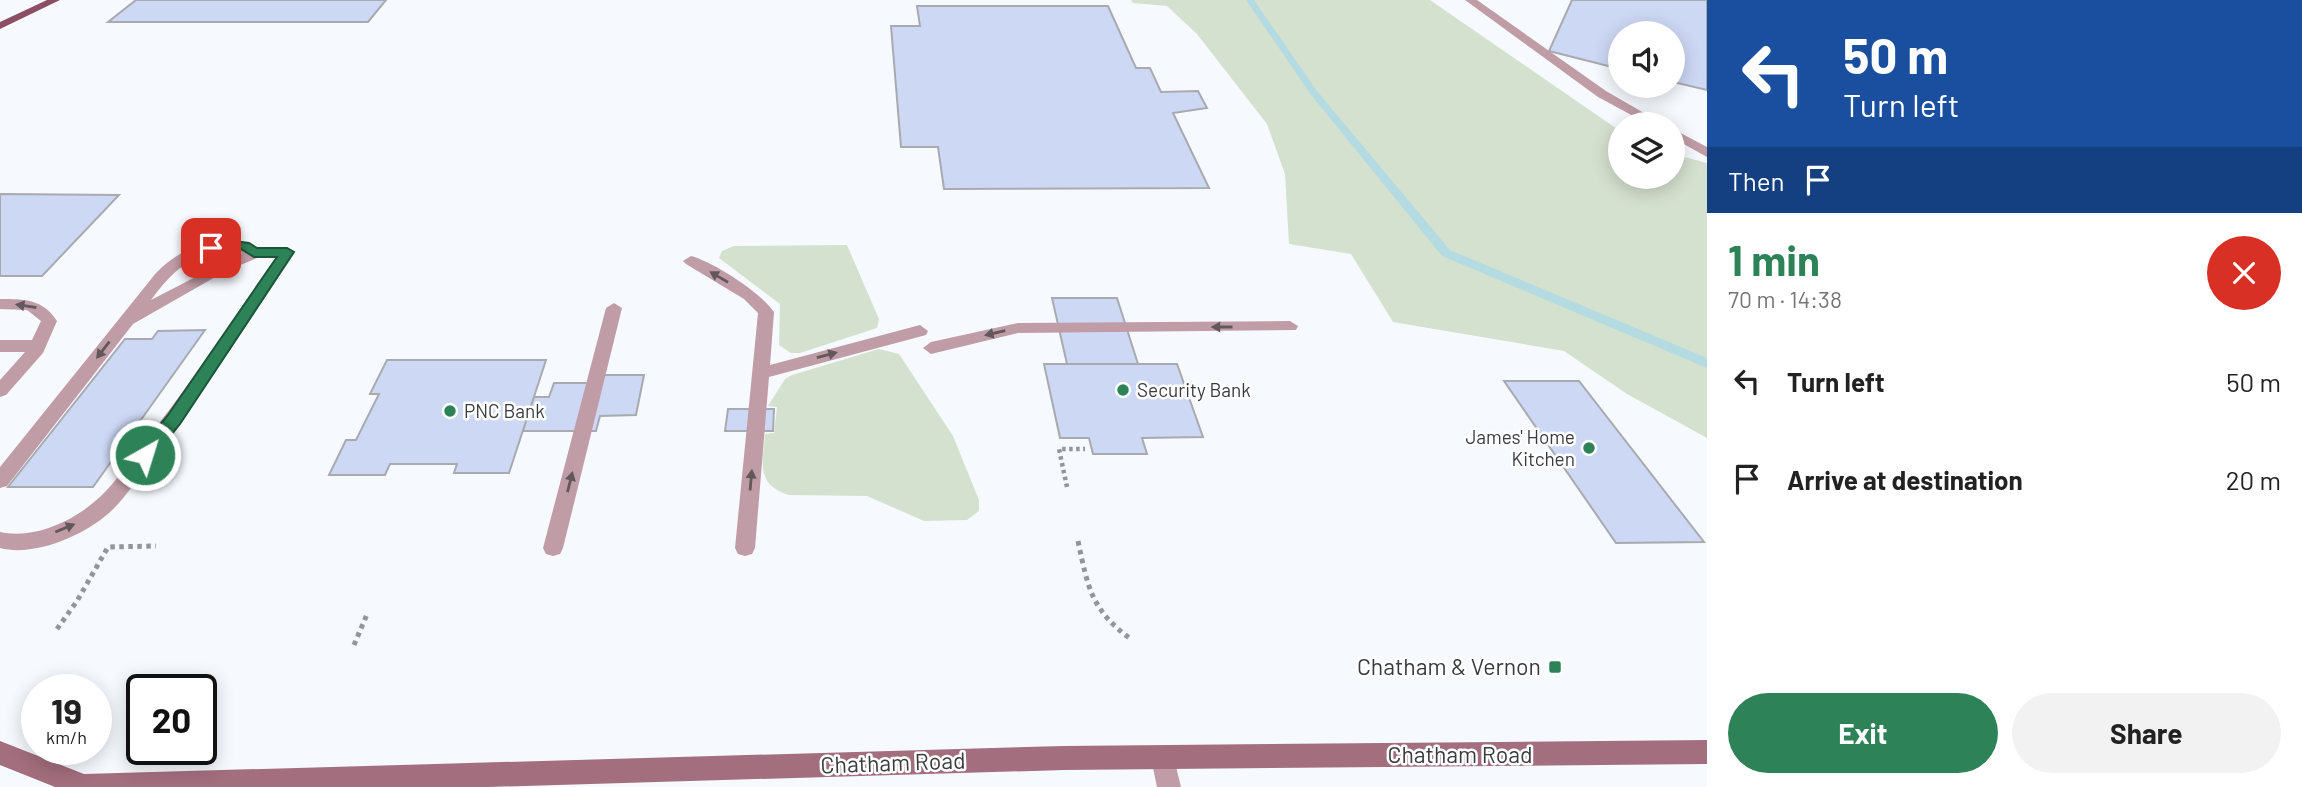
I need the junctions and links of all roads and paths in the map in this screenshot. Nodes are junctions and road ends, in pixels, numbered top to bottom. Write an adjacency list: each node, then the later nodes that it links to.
1 (32, 0): 4 (main road)
2 (55, 0): 4 (main road)
3 (1470, 0): 5 (street)
4 (0, 24)
5 (1635, 112)
6 (1685, 140): 7 (street)
7 (1707, 153)
8 (254, 253): 12 (street); 12 (street); 23 (street, one-way to 8)
9 (691, 261): 18 (street, one-way to 9)
10 (0, 304): 16 (street, one-way to 10)
11 (614, 308): 26 (street, one-way to 11)
12 (127, 320): 21 (street, one-way to 21)
13 (1290, 326): 17 (street, one-way to 17)
14 (920, 331): 18 (street, one-way to 14)
15 (0, 346): 16 (street)
16 (39, 346): 19 (street)
17 (930, 348)
18 (761, 373): 27 (street, one-way to 18)
19 (0, 391)
20 (1085, 449): 22 (path)
21 (0, 481)
22 (1067, 487)
23 (0, 540)
24 (1078, 541): 30 (path)
25 (156, 546): 29 (path)
26 (553, 548)
27 (745, 548)
28 (368, 612): 31 (path)
29 (57, 629)
30 (1132, 640)
31 (354, 645)
32 (1707, 752): 34 (main road, Chatham Road)
33 (0, 753): 35 (main road, Chatham Road)
34 (1163, 758): 35 (main road, Chatham Road); 36 (street)
35 (77, 786)
36 (1169, 787)

